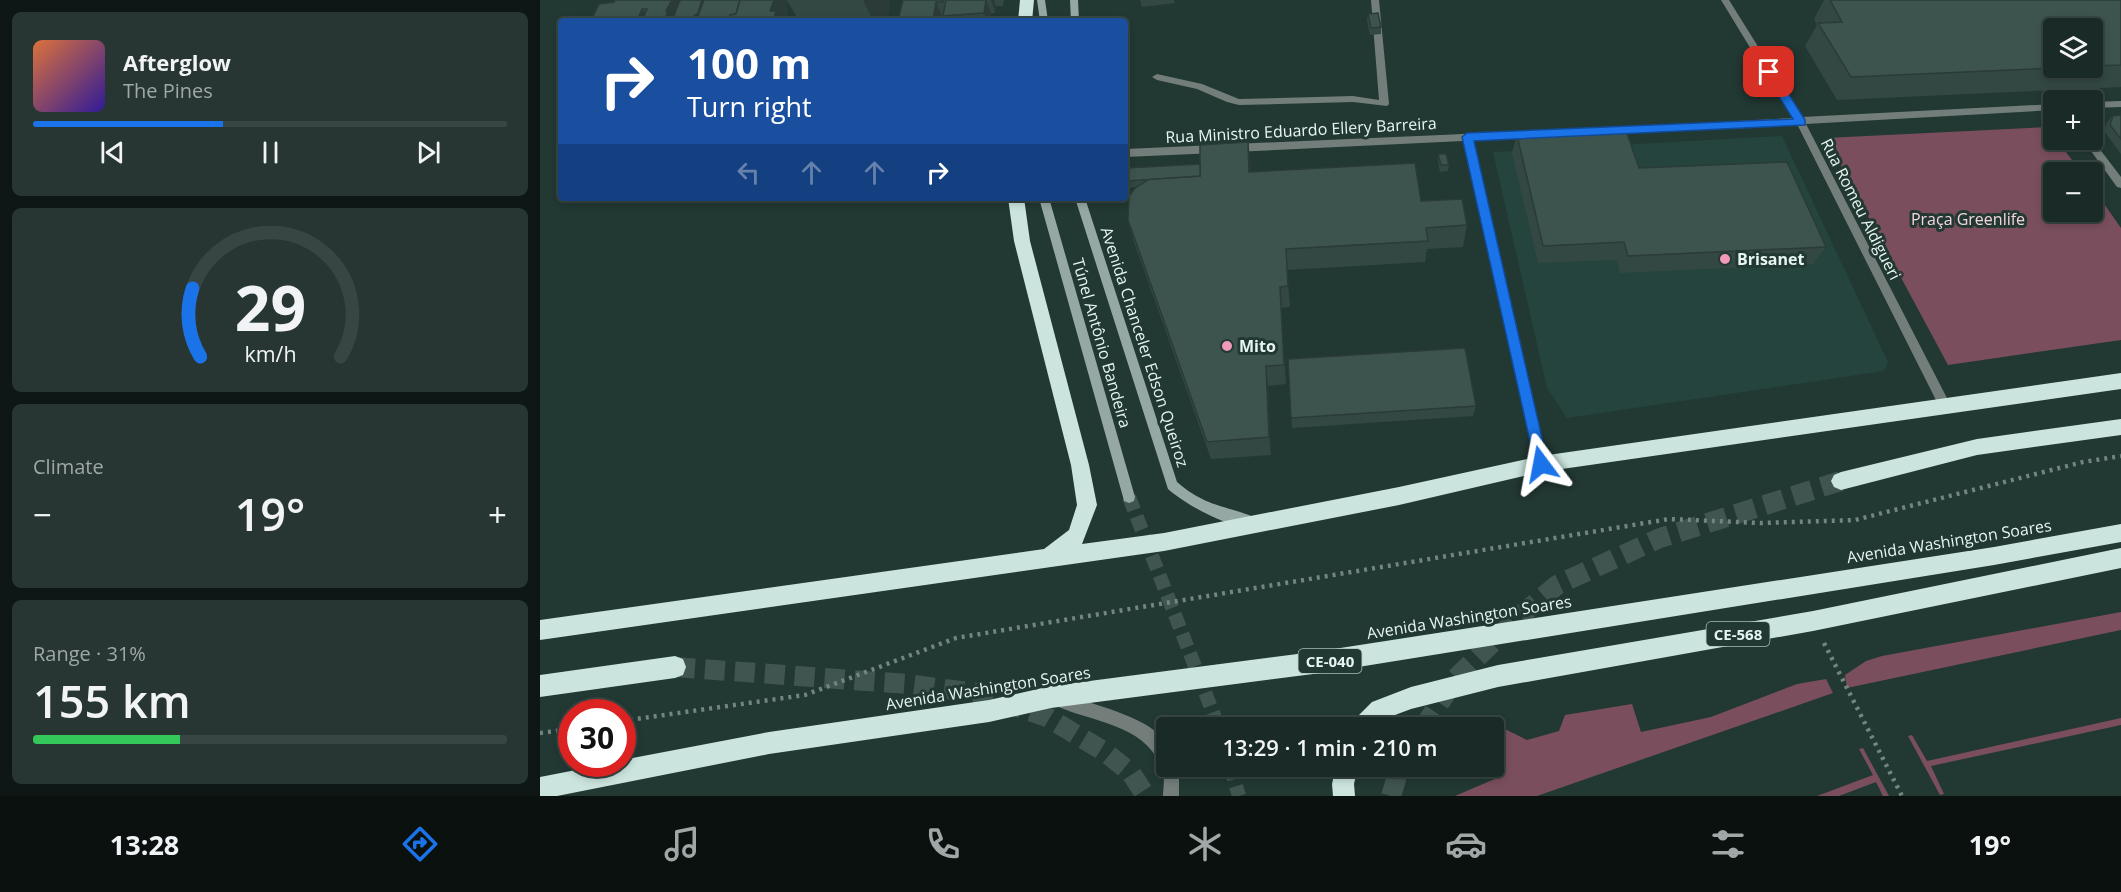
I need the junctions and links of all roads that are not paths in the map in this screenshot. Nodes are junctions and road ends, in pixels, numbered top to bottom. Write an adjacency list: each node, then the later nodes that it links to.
1 (1027, 0): 6 (highway)
2 (1041, 0): 7 (main road)
3 (1074, 0): 8 (main road)
4 (1375, 0): 9 (street)
5 (1725, 0): 13 (street, Rua Romeu Aldigueri)
6 (1025, 18)
7 (1044, 18)
8 (1076, 18)
9 (1157, 77)
10 (2121, 104): 11 (street)
11 (2103, 105)
12 (2043, 108): 13 (street)
13 (1801, 123): 14 (street); 24 (street, Rua Romeu Aldigueri)
14 (1598, 131)
15 (1539, 134): 16 (street, Rua Ministro Eduardo Ellery Barreira)
16 (1467, 137): 18 (street, Rua Ministro Eduardo Ellery Barreira); 26 (street)
17 (2096, 150): 19 (street)
18 (1128, 153)
19 (2121, 184)
20 (1016, 201): 32 (highway)
21 (1045, 201): 28 (main road, Túnel Antônio Bandeira)
22 (1081, 201): 29 (main road, Avenida Chanceler Edson Queiroz)
23 (2121, 381): 24 (highway)
24 (1945, 406): 26 (highway)
25 (2121, 427): 27 (highway)
26 (1541, 464): 29 (highway)
27 (1841, 481)
28 (1129, 497)
29 (1256, 523): 32 (highway)
30 (2121, 533): 36 (highway, Avenida Washington Soares / CE-040)
31 (2121, 558): 37 (highway, CE-568)
32 (1048, 559): 33 (highway)
33 (540, 630)
34 (675, 667): 35 (highway)
35 (540, 686)
36 (1051, 697): 38 (street); 41 (highway, Avenida Washington Soares / CE-040)
37 (1373, 717)
38 (1156, 742)
39 (1171, 777): 42 (street)
40 (1345, 777): 43 (highway)
41 (540, 788)
42 (1171, 796)
43 (1344, 796)

